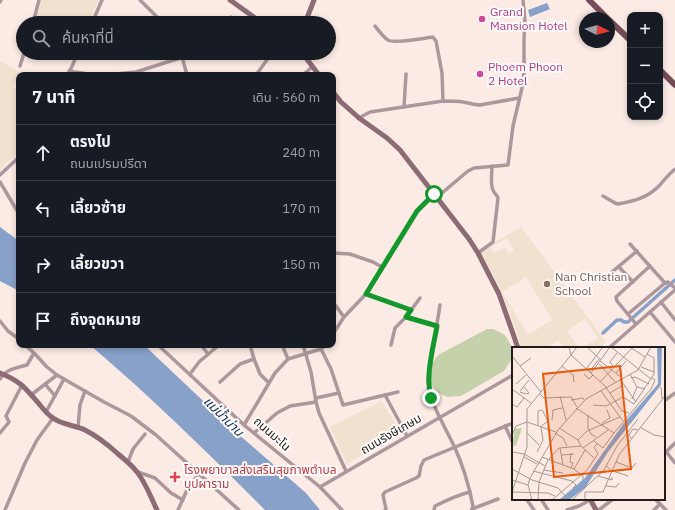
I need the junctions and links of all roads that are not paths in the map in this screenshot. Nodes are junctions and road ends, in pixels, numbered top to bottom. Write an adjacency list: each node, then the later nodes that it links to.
1 (39, 0): 9 (street)
2 (102, 0): 10 (street)
3 (140, 0): 11 (street)
4 (230, 0): 12 (street)
5 (314, 0): 13 (street)
6 (522, 0): 35 (street)
7 (589, 0): 8 (main road)
8 (600, 12)
9 (35, 16)
10 (95, 16)
11 (156, 16)
12 (253, 16)
13 (308, 16)
14 (375, 26): 36 (street)
15 (615, 26): 16 (main road)
16 (627, 37)
17 (22, 60): 23 (street)
18 (74, 60): 25 (street)
19 (170, 60): 26 (street)
20 (183, 60): 27 (street)
21 (267, 60): 28 (street)
22 (307, 60): 24 (street)
23 (20, 66)
24 (312, 67): 29 (street); 30 (street)
25 (68, 72)
26 (141, 72)
27 (186, 72)
28 (258, 72)
29 (306, 72)
30 (316, 72)
31 (663, 73): 33 (main road)
32 (406, 74): 37 (street)
33 (675, 85)
34 (336, 96): 38 (street)
35 (519, 98): 36 (street); 40 (street)
36 (443, 101): 37 (street)
37 (404, 107): 38 (street)
38 (359, 118): 44 (street)
39 (16, 160): 42 (street)
40 (492, 166): 44 (street); 50 (street)
41 (675, 169): 45 (street)
42 (0, 175)
43 (0, 182): 46 (street)
44 (435, 196): 50 (street); 53 (street)
45 (603, 196)
46 (16, 209)
47 (630, 244): 48 (street)
48 (637, 251): 51 (street); 52 (street)
49 (336, 252): 53 (street)
50 (478, 253): 76 (street)
51 (619, 266): 54 (street); 55 (street)
52 (650, 266): 55 (street); 56 (street)
53 (382, 267): 58 (street)
54 (612, 272)
55 (633, 282): 65 (street)
56 (667, 282): 57 (street); 65 (street)
57 (675, 289): 60 (street)
58 (366, 294): 63 (street); 66 (street)
59 (420, 298): 63 (street)
60 (661, 302): 64 (street); 68 (street)
61 (440, 305): 71 (street)
62 (336, 306): 66 (street)
63 (411, 310): 67 (street)
64 (650, 312): 70 (street); 74 (street)
65 (628, 314): 70 (street)
66 (344, 317): 72 (street)
67 (406, 317): 71 (street); 75 (street)
68 (675, 320)
69 (0, 321): 73 (street)
70 (636, 324): 77 (street)
71 (437, 326): 111 (street)
72 (336, 329)
73 (16, 337)
74 (675, 342)
75 (390, 344)
76 (518, 347)
77 (610, 347)
78 (28, 348): 86 (street)
79 (161, 348): 91 (street)
80 (203, 348): 87 (street)
81 (215, 348): 87 (street)
82 (251, 348): 89 (street)
83 (283, 348): 90 (street)
84 (304, 348): 88 (street)
85 (321, 349): 88 (street); 102 (street)
86 (34, 353): 92 (street); 93 (street)
87 (208, 354): 91 (street)
88 (306, 354): 90 (street); 107 (street)
89 (254, 358): 96 (street); 97 (street)
90 (288, 359): 97 (street, ถนนมะโน)
91 (190, 374): 113 (street)
92 (1, 375): 99 (street)
93 (56, 375): 95 (street); 98 (street)
94 (512, 376): 111 (street, ถนนรังษีเกษม)
95 (64, 379): 100 (street); 106 (street)
96 (220, 382)
97 (269, 383): 113 (street, ถนนมะโน)
98 (45, 384): 104 (street); 106 (street)
99 (22, 385): 104 (street); 116 (street)
100 (85, 391): 115 (street); 128 (street)
101 (398, 392): 105 (street)
102 (339, 393): 105 (street); 107 (street)
103 (675, 393): 108 (street)
104 (31, 395): 109 (street)
105 (385, 395): 119 (street)
106 (55, 396): 109 (street)
107 (316, 400): 118 (street); 126 (street)
108 (665, 401)
109 (46, 412): 110 (street)
110 (53, 418): 115 (street); 139 (street)
111 (439, 418): 119 (street, ถนนรังษีเกษม); 122 (street)
112 (512, 423): 114 (street)
113 (244, 425): 118 (street, ถนนมะโน)
114 (505, 426): 120 (street); 122 (street)
115 (78, 427): 124 (street)
116 (0, 433)
117 (145, 434): 124 (street)
118 (254, 434): 129 (street, ถนนมะโน)
119 (407, 436): 126 (street, ถนนรังษีเกษม)
120 (512, 441)
121 (675, 443): 123 (street)
122 (455, 447): 130 (street); 144 (street)
123 (665, 451): 125 (street)
124 (128, 462): 127 (street)
125 (675, 464)
126 (346, 471): 129 (street, ถนนรังษีเกษม)
127 (138, 472): 132 (street); 140 (street)
128 (199, 473): 132 (street); 142 (street)
129 (320, 487): 143 (street, ถนนมะโน)
130 (470, 492): 145 (street); 146 (street)
131 (498, 499): 146 (street)
132 (182, 500): 141 (street)
133 (527, 500): 147 (street)
134 (542, 500): 148 (street)
135 (590, 500): 149 (street); 150 (street)
136 (612, 500): 151 (street)
137 (656, 500): 138 (street)
138 (660, 504): 152 (street); 153 (street)
139 (5, 510)
140 (157, 510)
141 (178, 510)
142 (239, 510)
143 (342, 510)
144 (385, 510)
145 (434, 510)
146 (472, 510)
147 (534, 510)
148 (548, 510)
149 (567, 510)
150 (596, 510)
151 (599, 510)
152 (654, 510)
153 (666, 510)

